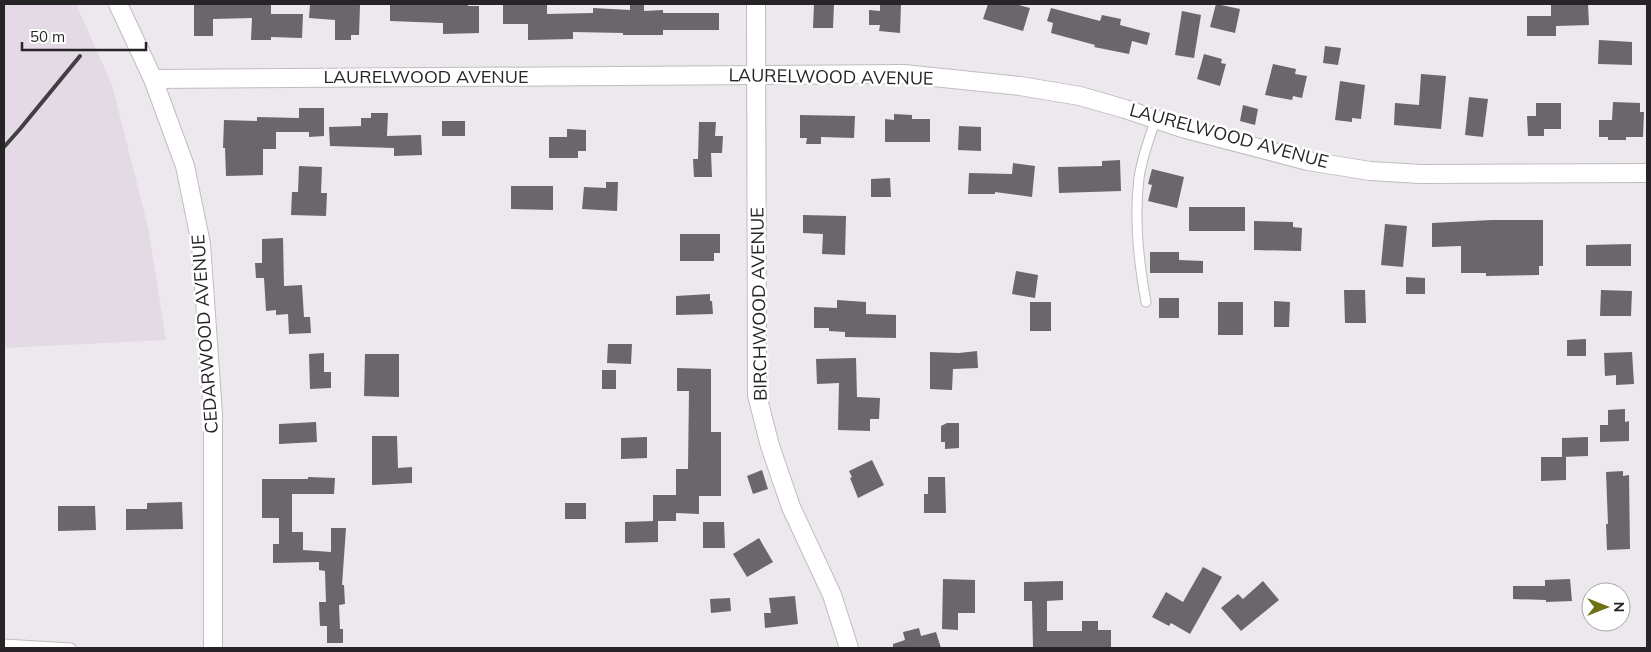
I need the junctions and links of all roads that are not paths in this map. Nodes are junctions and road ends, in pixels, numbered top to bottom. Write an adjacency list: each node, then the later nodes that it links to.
1 (118, 4): 4 (street, CEDARWOOD AVENUE)
2 (756, 4): 3 (street, BIRCHWOOD AVENUE)
3 (756, 75): 4 (street, LAURELWOOD AVENUE); 5 (street, LAURELWOOD AVENUE); 11 (street, BIRCHWOOD AVENUE)
4 (153, 79): 10 (street, CEDARWOOD AVENUE)
5 (1156, 119): 6 (street, LAURELWOOD AVENUE); 7 (lane)
6 (1647, 173)
7 (1146, 302)
8 (4, 644): 9 (lane)
9 (71, 648)
10 (214, 648)
11 (849, 648)

